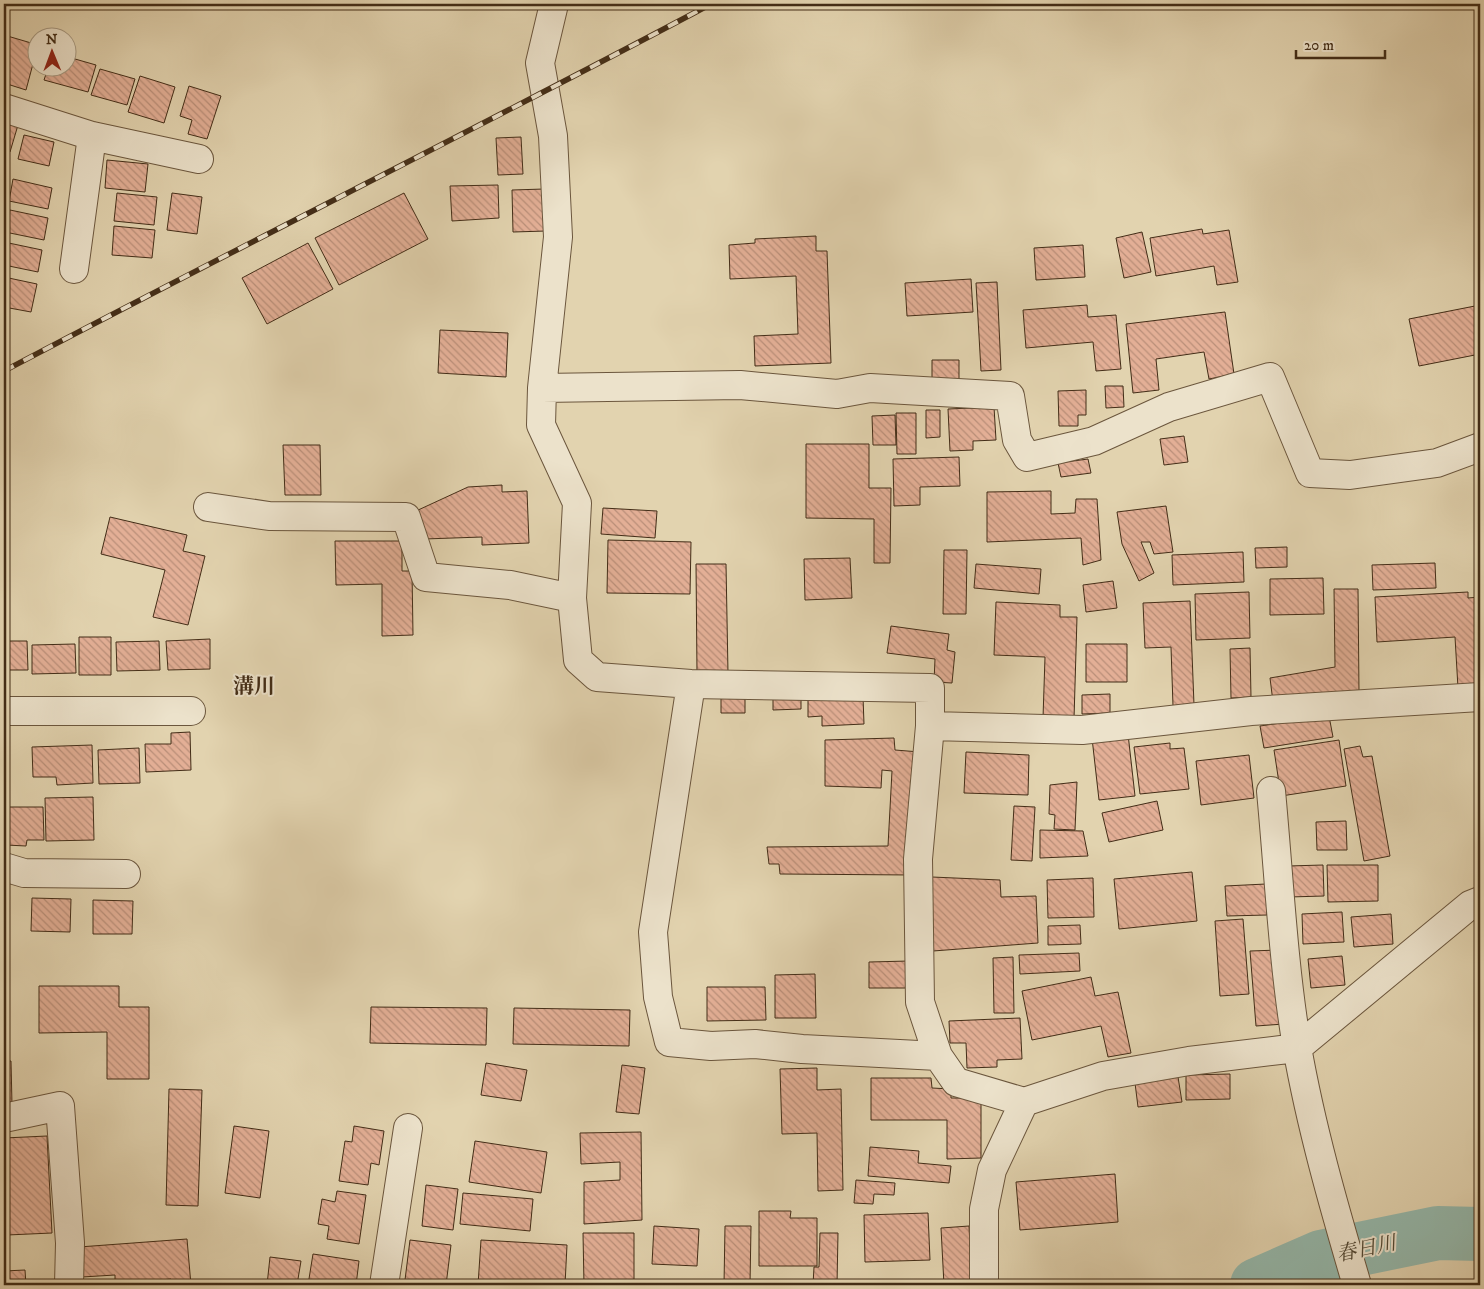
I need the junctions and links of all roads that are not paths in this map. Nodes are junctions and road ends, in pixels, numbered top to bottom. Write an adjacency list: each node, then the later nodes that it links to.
1 (554, 4): 6 (street)
2 (4, 108): 3 (street)
3 (92, 136): 4 (street); 5 (street)
4 (199, 159)
5 (74, 269)
6 (542, 388): 7 (street); 9 (street)
7 (1480, 447)
8 (208, 507): 9 (street)
9 (572, 598): 10 (street)
10 (692, 684): 14 (street); 20 (street)
11 (1480, 698): 14 (street)
12 (4, 711): 13 (street)
13 (192, 712)
14 (930, 726): 20 (street)
15 (1271, 791): 19 (street)
16 (4, 867): 17 (street)
17 (126, 874)
18 (1480, 901): 19 (street)
19 (1297, 1048): 21 (street); 27 (street)
20 (938, 1056): 21 (street)
21 (1024, 1102): 26 (street)
22 (4, 1118): 24 (street)
23 (408, 1128): 25 (street)
24 (69, 1285)
25 (384, 1285)
26 (984, 1285)
27 (1356, 1285)

